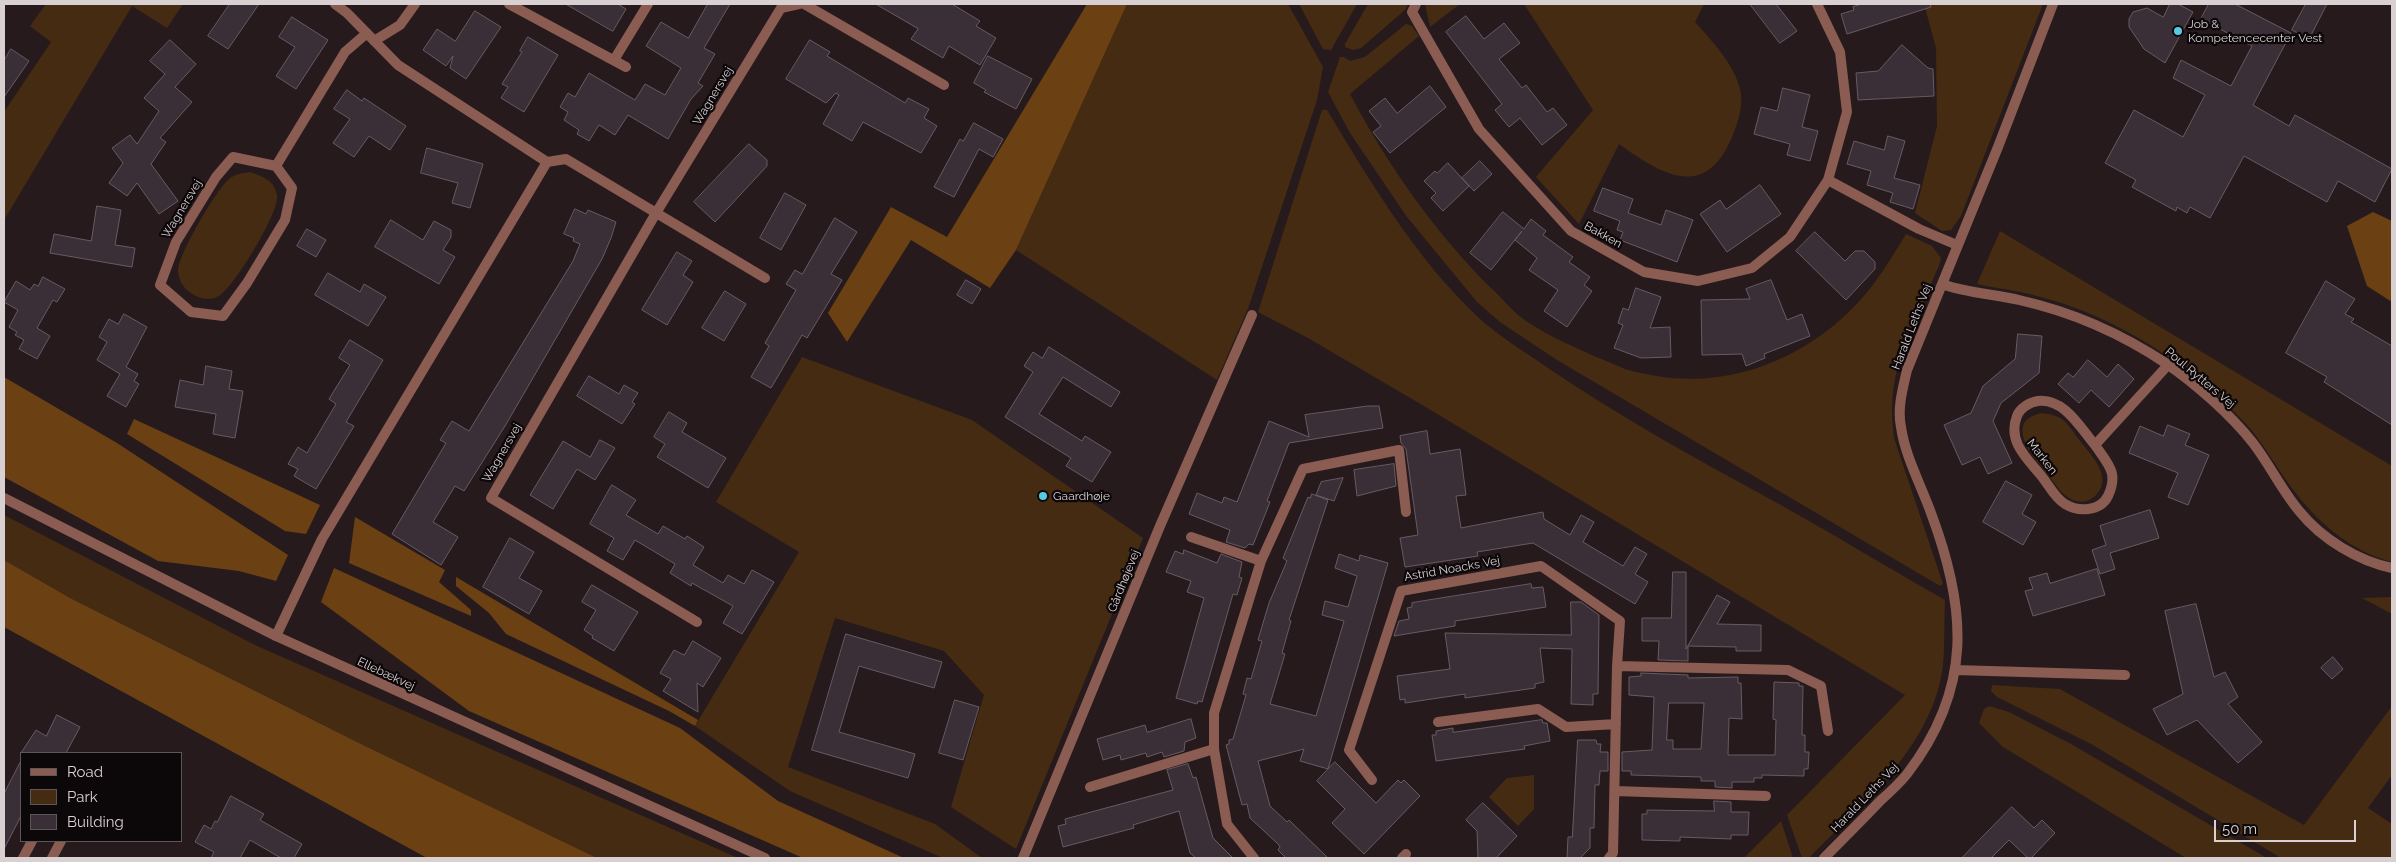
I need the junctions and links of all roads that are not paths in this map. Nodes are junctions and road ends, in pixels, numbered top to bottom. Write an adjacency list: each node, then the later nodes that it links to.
1 (335, 4): 10 (street)
2 (415, 4): 10 (street)
3 (509, 4): 11 (street)
4 (648, 4): 11 (street)
5 (799, 4): 17 (street, Wagnersvej)
6 (804, 4): 13 (street)
7 (1416, 4): 16 (street, Bakken)
8 (1818, 4): 16 (street, Bakken)
9 (2053, 4): 18 (street, Harald Leths Vej)
10 (371, 37): 14 (street); 15 (street)
11 (614, 60): 12 (street)
12 (626, 67)
13 (944, 86)
14 (547, 162): 17 (street); 30 (street)
15 (276, 166): 15 (street, Wagnersvej)
16 (1828, 180): 18 (street)
17 (656, 213): 19 (street); 29 (street, Wagnersvej)
18 (1956, 245): 20 (street, Harald Leths Vej)
19 (765, 278)
20 (1942, 284): 22 (street, Poul Rytters Vej); 32 (street, Harald Leths Vej)
21 (1252, 315): 47 (street, Gårdhøjevej)
22 (2168, 365): 23 (street); 28 (street, Poul Rytters Vej)
23 (2095, 445): 23 (street, Marken)
24 (4, 498): 30 (street, Ellebækvej)
25 (1406, 512): 27 (street)
26 (1191, 537): 27 (street)
27 (1261, 561): 37 (street)
28 (2392, 568)
29 (696, 622)
30 (276, 636): 46 (street, Ellebækvej)
31 (1616, 666): 35 (street, Astrid Noacks Vej); 36 (street); 38 (street, Astrid Noacks Vej)
32 (1955, 670): 33 (street); 50 (street, Harald Leths Vej)
33 (2125, 675)
34 (1438, 722): 35 (street)
35 (1616, 724): 40 (street, Astrid Noacks Vej)
36 (1828, 731)
37 (1214, 749): 39 (street); 48 (street)
38 (1372, 780)
39 (1090, 787)
40 (1615, 791): 41 (street); 49 (street, Astrid Noacks Vej)
41 (1766, 796)
42 (31, 842): 44 (street)
43 (61, 842): 45 (street)
44 (23, 858)
45 (52, 858)
46 (765, 858)
47 (1023, 858)
48 (1254, 858)
49 (1609, 858)
50 (1824, 858)

